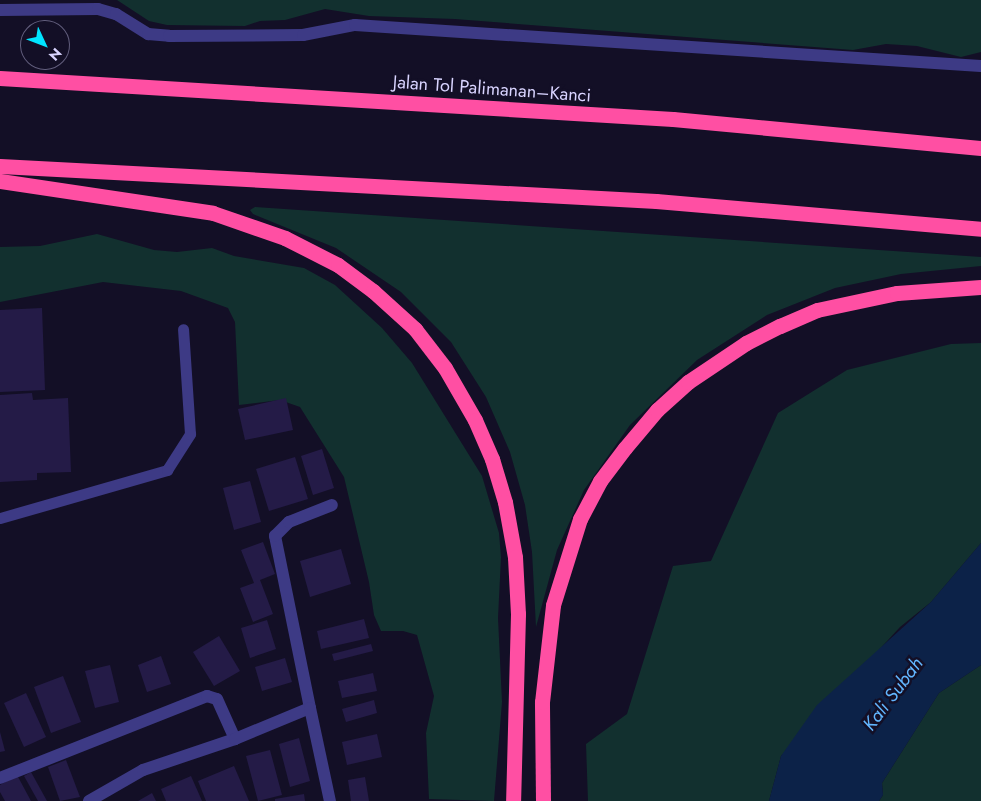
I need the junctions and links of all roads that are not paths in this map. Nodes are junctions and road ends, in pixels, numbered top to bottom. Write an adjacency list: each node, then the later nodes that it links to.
1 (0, 10): 2 (street)
2 (981, 66)
3 (0, 78): 4 (highway, Jalan Tol Palimanan–Kanci)
4 (981, 148)
5 (0, 166): 7 (highway)
6 (0, 181): 17 (highway)
7 (981, 229)
8 (981, 287): 18 (highway)
9 (183, 329): 11 (lane)
10 (332, 505): 12 (street)
11 (0, 518)
12 (310, 708): 13 (street); 16 (street)
13 (235, 739): 14 (street); 15 (street)
14 (0, 778)
15 (89, 801)
16 (330, 801)
17 (513, 801)
18 (543, 801)

